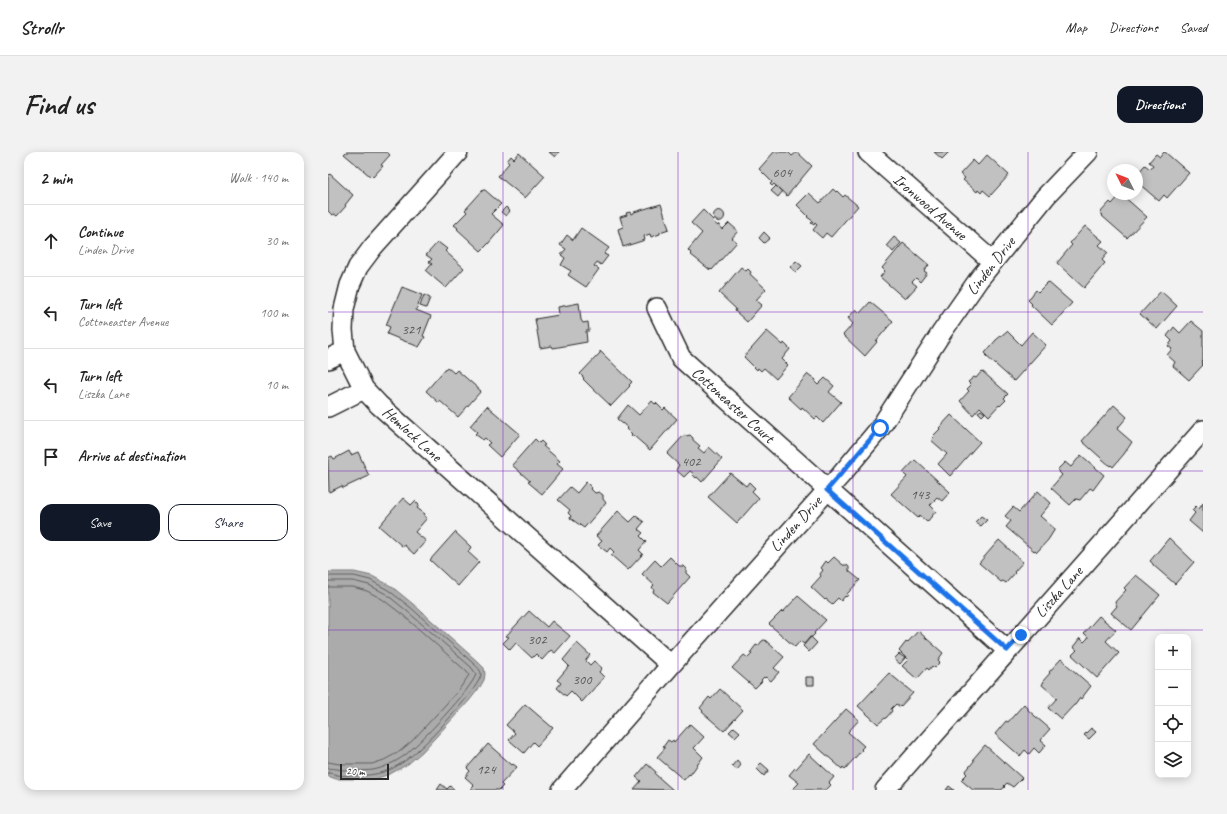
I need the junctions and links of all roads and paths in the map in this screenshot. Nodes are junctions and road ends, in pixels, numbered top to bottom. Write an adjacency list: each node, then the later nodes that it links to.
1 (458, 152): 6 (street, Hemlock Lane)
2 (868, 152): 4 (street, Ironwood Avenue)
3 (1088, 152): 4 (street, Linden Drive)
4 (993, 262): 11 (street, Linden Drive)
5 (657, 308): 11 (street, Cottoneaster Court)
6 (345, 351): 7 (street); 8 (street, Hemlock Lane)
7 (328, 359)
8 (364, 389): 9 (street); 13 (street, Hemlock Lane)
9 (328, 407)
10 (1203, 430): 12 (street, Liszka Lane)
11 (827, 490): 12 (street, Cottoneaster Court); 13 (street, Linden Drive)
12 (1007, 650): 15 (street, Liszka Lane)
13 (671, 665): 14 (street, Linden Drive)
14 (562, 790)
15 (885, 790)

